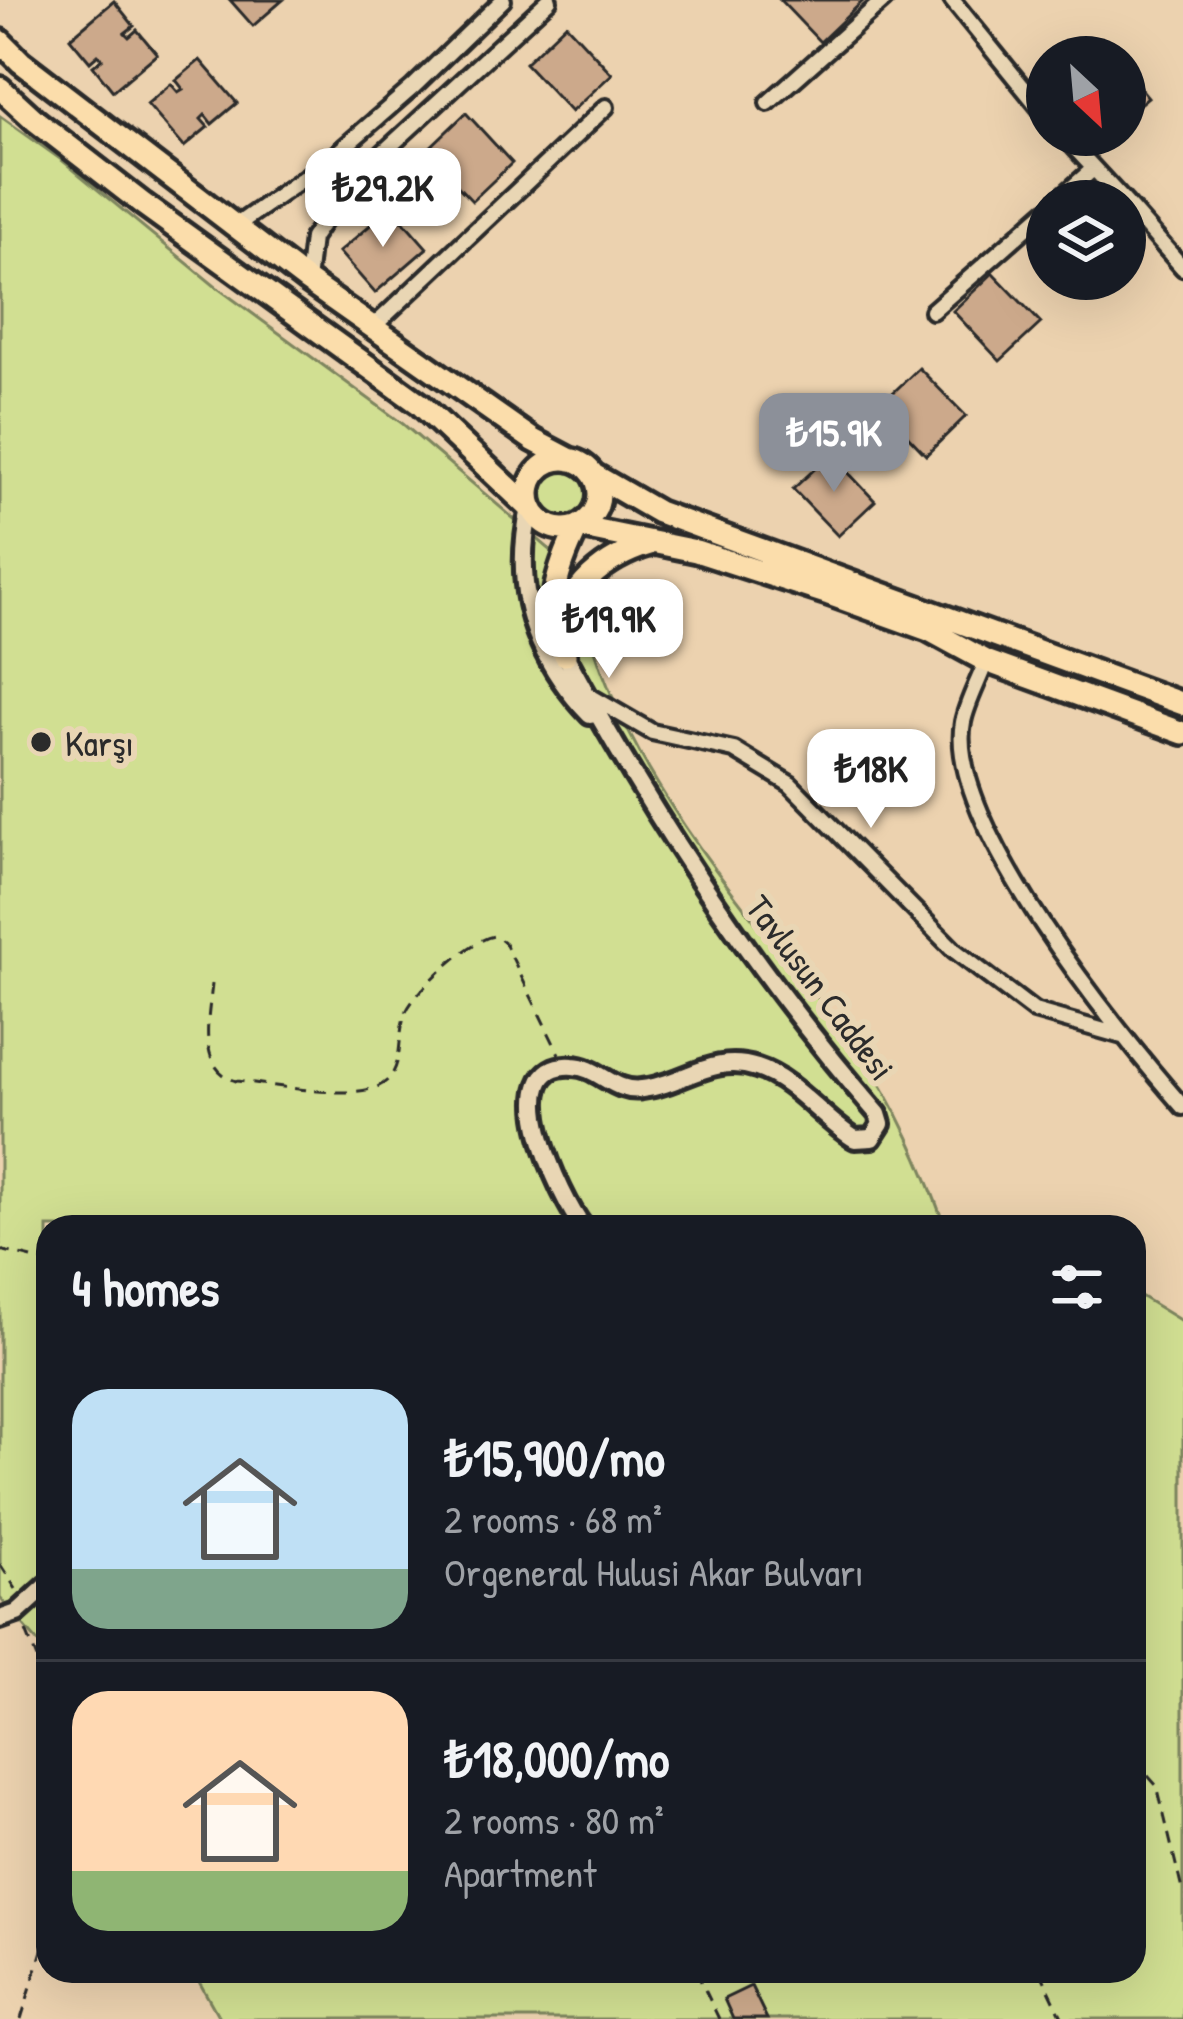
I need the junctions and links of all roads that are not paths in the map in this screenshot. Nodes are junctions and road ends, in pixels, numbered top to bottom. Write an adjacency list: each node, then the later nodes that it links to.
1 (549, 0): 18 (street)
2 (884, 0): 8 (street)
3 (952, 0): 7 (street)
4 (496, 2): 14 (street)
5 (0, 41): 14 (main road)
6 (0, 88): 23 (main road)
7 (1026, 91)
8 (768, 103)
9 (607, 107): 20 (street)
10 (1082, 156): 11 (street)
11 (1094, 169): 12 (street); 13 (street)
12 (1081, 180)
13 (1104, 180)
14 (234, 227): 18 (main road)
15 (1146, 227): 17 (street)
16 (1026, 228): 19 (street)
17 (1183, 268)
18 (307, 281): 20 (main road)
19 (932, 311)
20 (372, 328): 21 (main road)
21 (571, 460): 22 (main road); 23 (main road)
22 (594, 475): 24 (main road); 29 (main road)
23 (530, 508): 24 (main road); 30 (street, Tavlusun Caddesi)
24 (578, 527): 25 (main road); 26 (main road)
25 (660, 541): 26 (main road); 27 (main road)
26 (565, 655): 28 (street, Tavlusun Caddesi)
27 (986, 662): 31 (main road); 32 (street)
28 (585, 692): 30 (street, Tavlusun Caddesi); 32 (street)
29 (1183, 704)
30 (608, 733): 34 (street, Tavlusun Caddesi)
31 (1183, 734)
32 (1121, 1036): 33 (street)
33 (1183, 1107)
34 (575, 1215)

